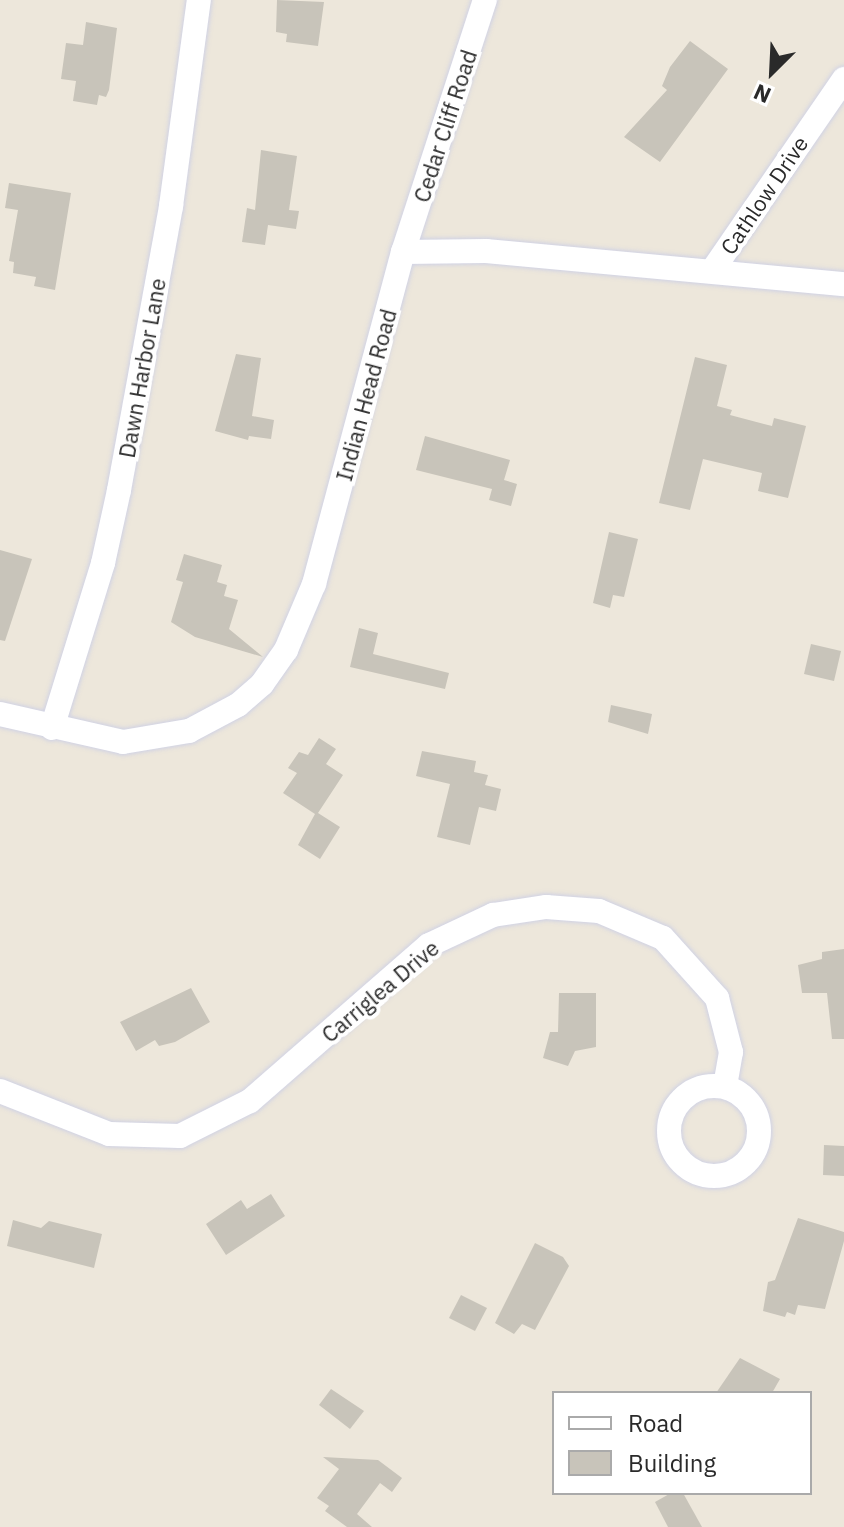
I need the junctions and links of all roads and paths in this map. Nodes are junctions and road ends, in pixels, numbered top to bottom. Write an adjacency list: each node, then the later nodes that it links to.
1 (199, 0): 8 (street, Dawn Harbor Lane)
2 (485, 0): 4 (street, Cedar Cliff Road)
3 (844, 79): 5 (street, Cathlow Drive)
4 (403, 252): 5 (street); 8 (street, Indian Head Road)
5 (712, 271): 6 (street)
6 (844, 284)
7 (0, 714): 8 (street, Indian Head Road)
8 (52, 728)
9 (725, 1086): 10 (street, Carriglea Drive)
10 (0, 1091)

